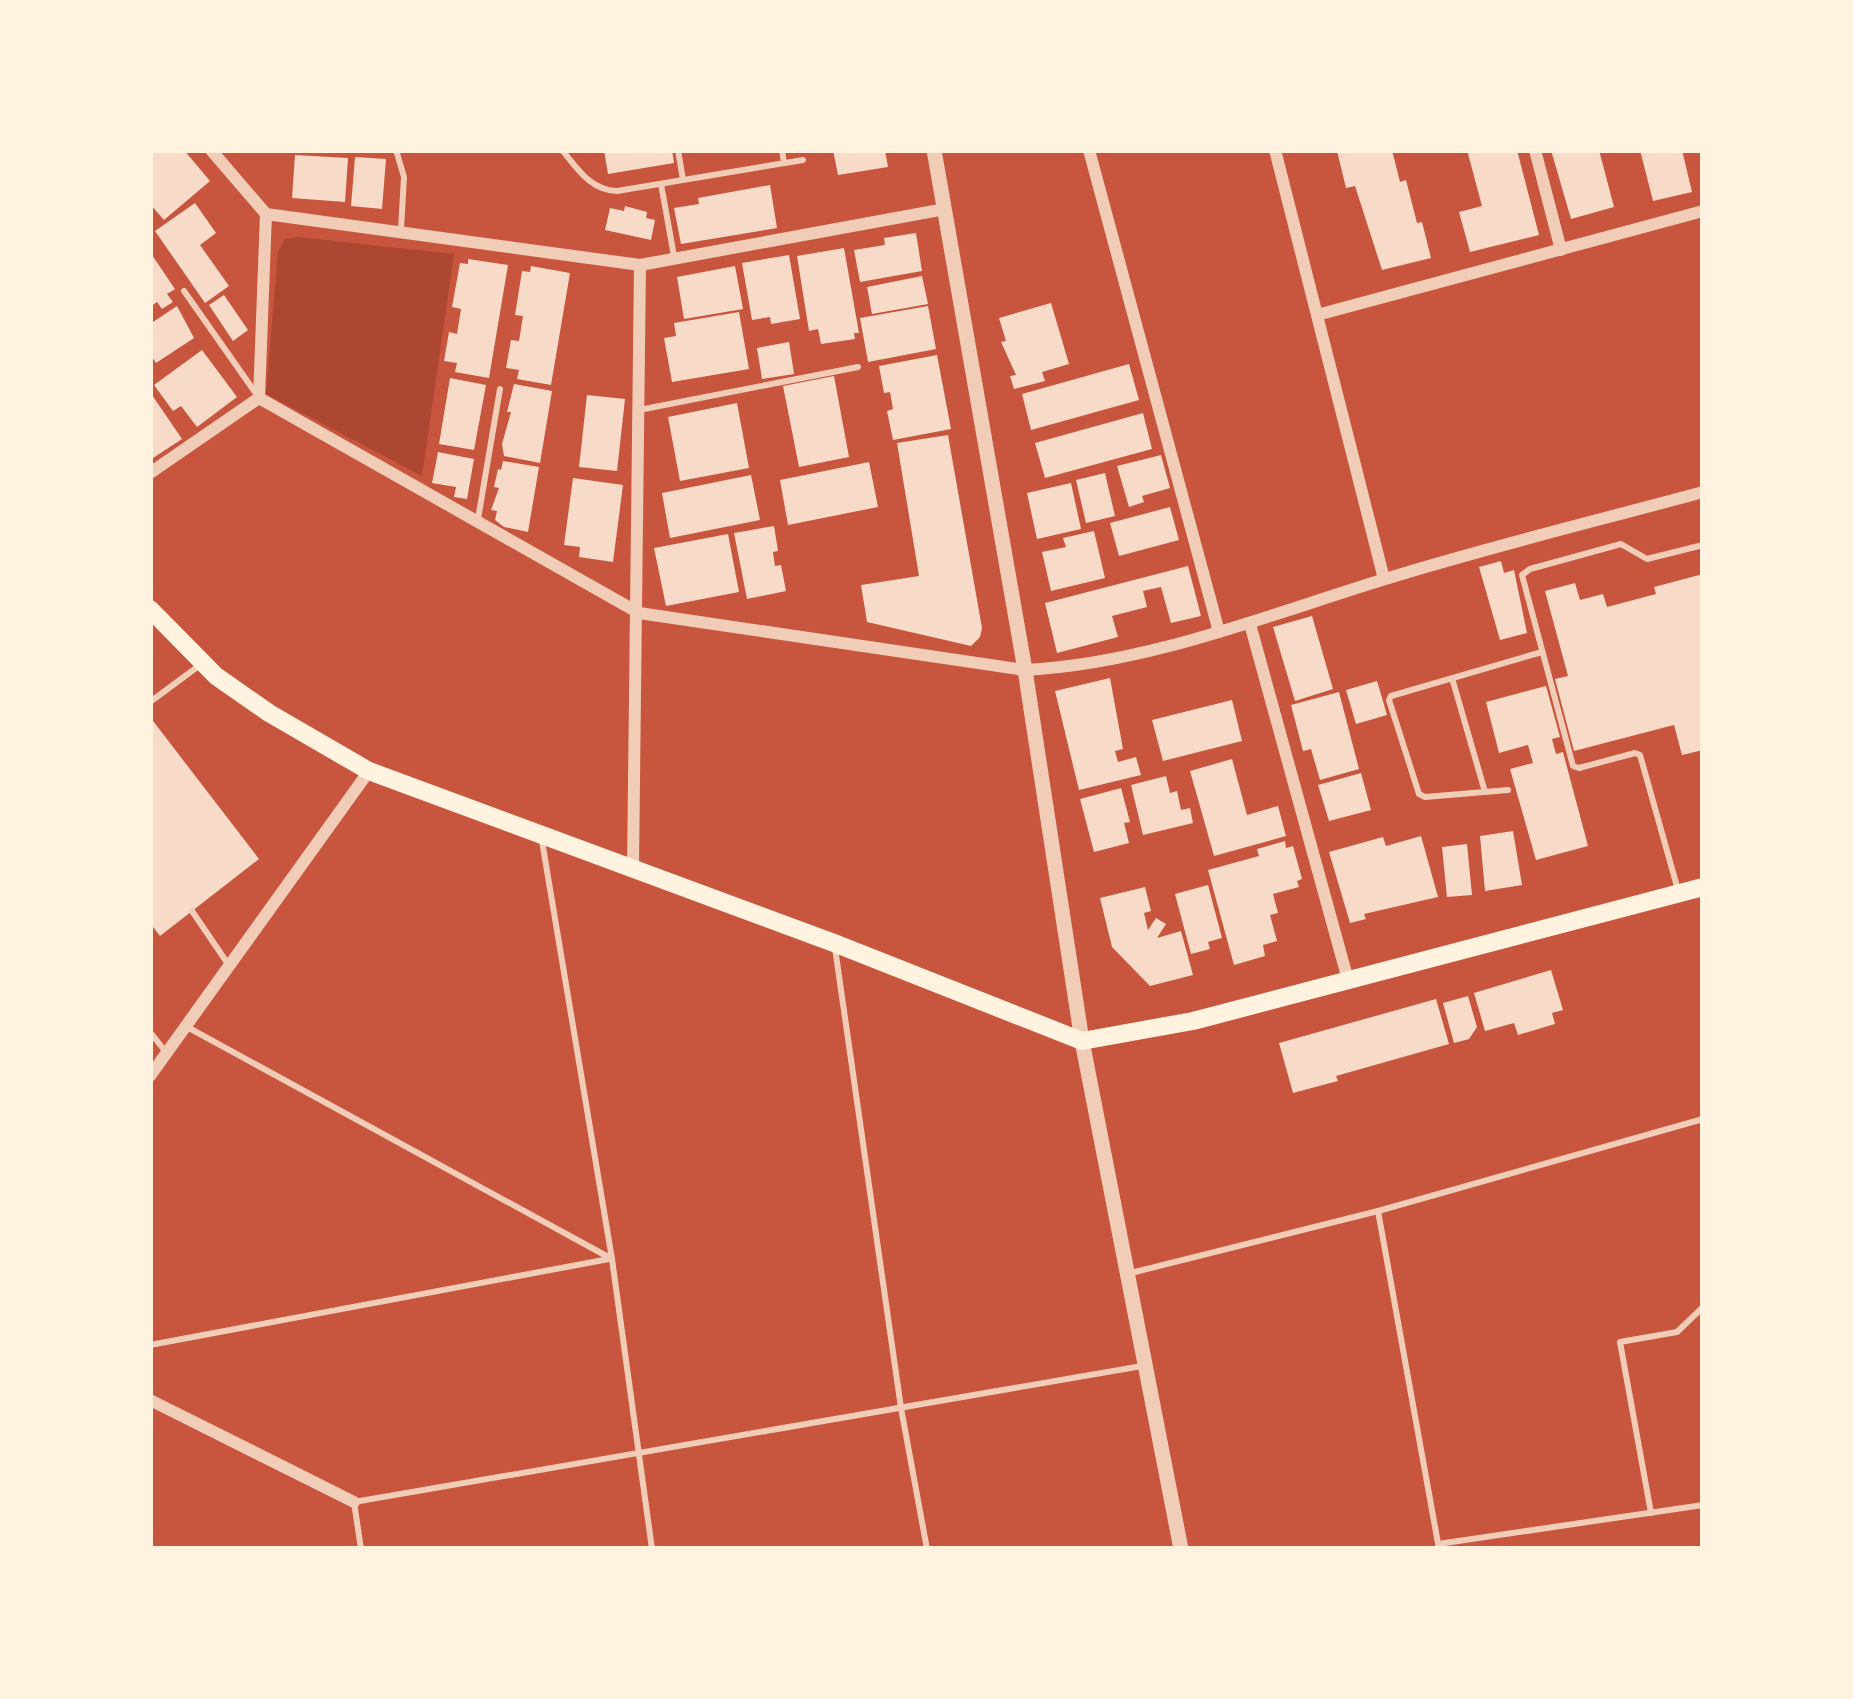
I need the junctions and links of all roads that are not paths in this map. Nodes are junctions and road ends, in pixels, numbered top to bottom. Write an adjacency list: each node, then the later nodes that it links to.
1 (234, 150): 10 (lane)
2 (396, 150): 18 (lane)
3 (562, 150): 14 (lane)
4 (678, 150): 13 (lane)
5 (782, 150): 12 (lane)
6 (934, 150): 15 (street)
7 (1089, 150): 36 (street)
8 (1275, 150): 23 (street)
9 (1535, 150): 19 (street)
10 (216, 156): 17 (street)
11 (803, 160): 12 (lane)
12 (784, 163): 13 (lane)
13 (683, 180): 14 (lane)
14 (661, 184): 20 (lane)
15 (945, 209): 20 (street); 39 (street)
16 (1703, 211): 19 (street)
17 (266, 214): 18 (street); 26 (street)
18 (401, 233): 21 (street)
19 (1561, 250): 23 (street)
20 (674, 259): 21 (street)
21 (640, 266): 27 (street)
22 (184, 291): 26 (lane)
23 (1317, 315): 32 (street)
24 (858, 367): 27 (lane)
25 (500, 389): 30 (lane)
26 (259, 398): 28 (street); 30 (street)
27 (639, 410): 34 (street)
28 (150, 473)
29 (1703, 492): 32 (street)
30 (478, 520): 34 (street)
31 (1703, 545): 37 (lane)
32 (1384, 579): 35 (street)
33 (150, 609): 38 (main road)
34 (639, 613): 39 (street); 46 (street)
35 (1250, 624): 36 (street); 52 (street)
36 (1219, 632): 39 (street)
37 (1542, 652): 40 (lane); 48 (lane)
38 (202, 663): 41 (lane); 42 (main road)
39 (1025, 670): 55 (street)
40 (1452, 678): 44 (lane); 44 (lane)
41 (150, 702)
42 (369, 771): 45 (main road); 51 (street)
43 (1508, 790): 44 (lane)
44 (1485, 792)
45 (541, 837): 46 (main road); 60 (lane)
46 (633, 867): 50 (main road)
47 (1703, 887): 48 (main road)
48 (1679, 893): 52 (main road)
49 (192, 911): 51 (lane)
50 (834, 943): 55 (main road); 66 (lane)
51 (230, 967): 53 (street)
52 (1348, 980): 55 (main road)
53 (188, 1027): 56 (street); 60 (lane)
54 (150, 1031): 56 (lane)
55 (1082, 1041): 61 (street)
56 (167, 1054): 57 (street)
57 (150, 1076)
58 (1703, 1119): 59 (lane)
59 (1378, 1211): 61 (lane); 71 (lane)
60 (612, 1259): 63 (lane); 67 (lane)
61 (1128, 1274): 64 (street)
62 (1703, 1307): 70 (lane)
63 (150, 1345)
64 (1145, 1365): 66 (lane); 75 (street)
65 (150, 1400): 68 (street)
66 (901, 1408): 67 (lane); 74 (lane)
67 (640, 1453): 68 (lane); 73 (lane)
68 (354, 1502): 72 (lane)
69 (1703, 1505): 70 (lane)
70 (1652, 1514): 71 (lane)
71 (1438, 1546)
72 (361, 1549)
73 (652, 1549)
74 (927, 1549)
75 (1181, 1549)

